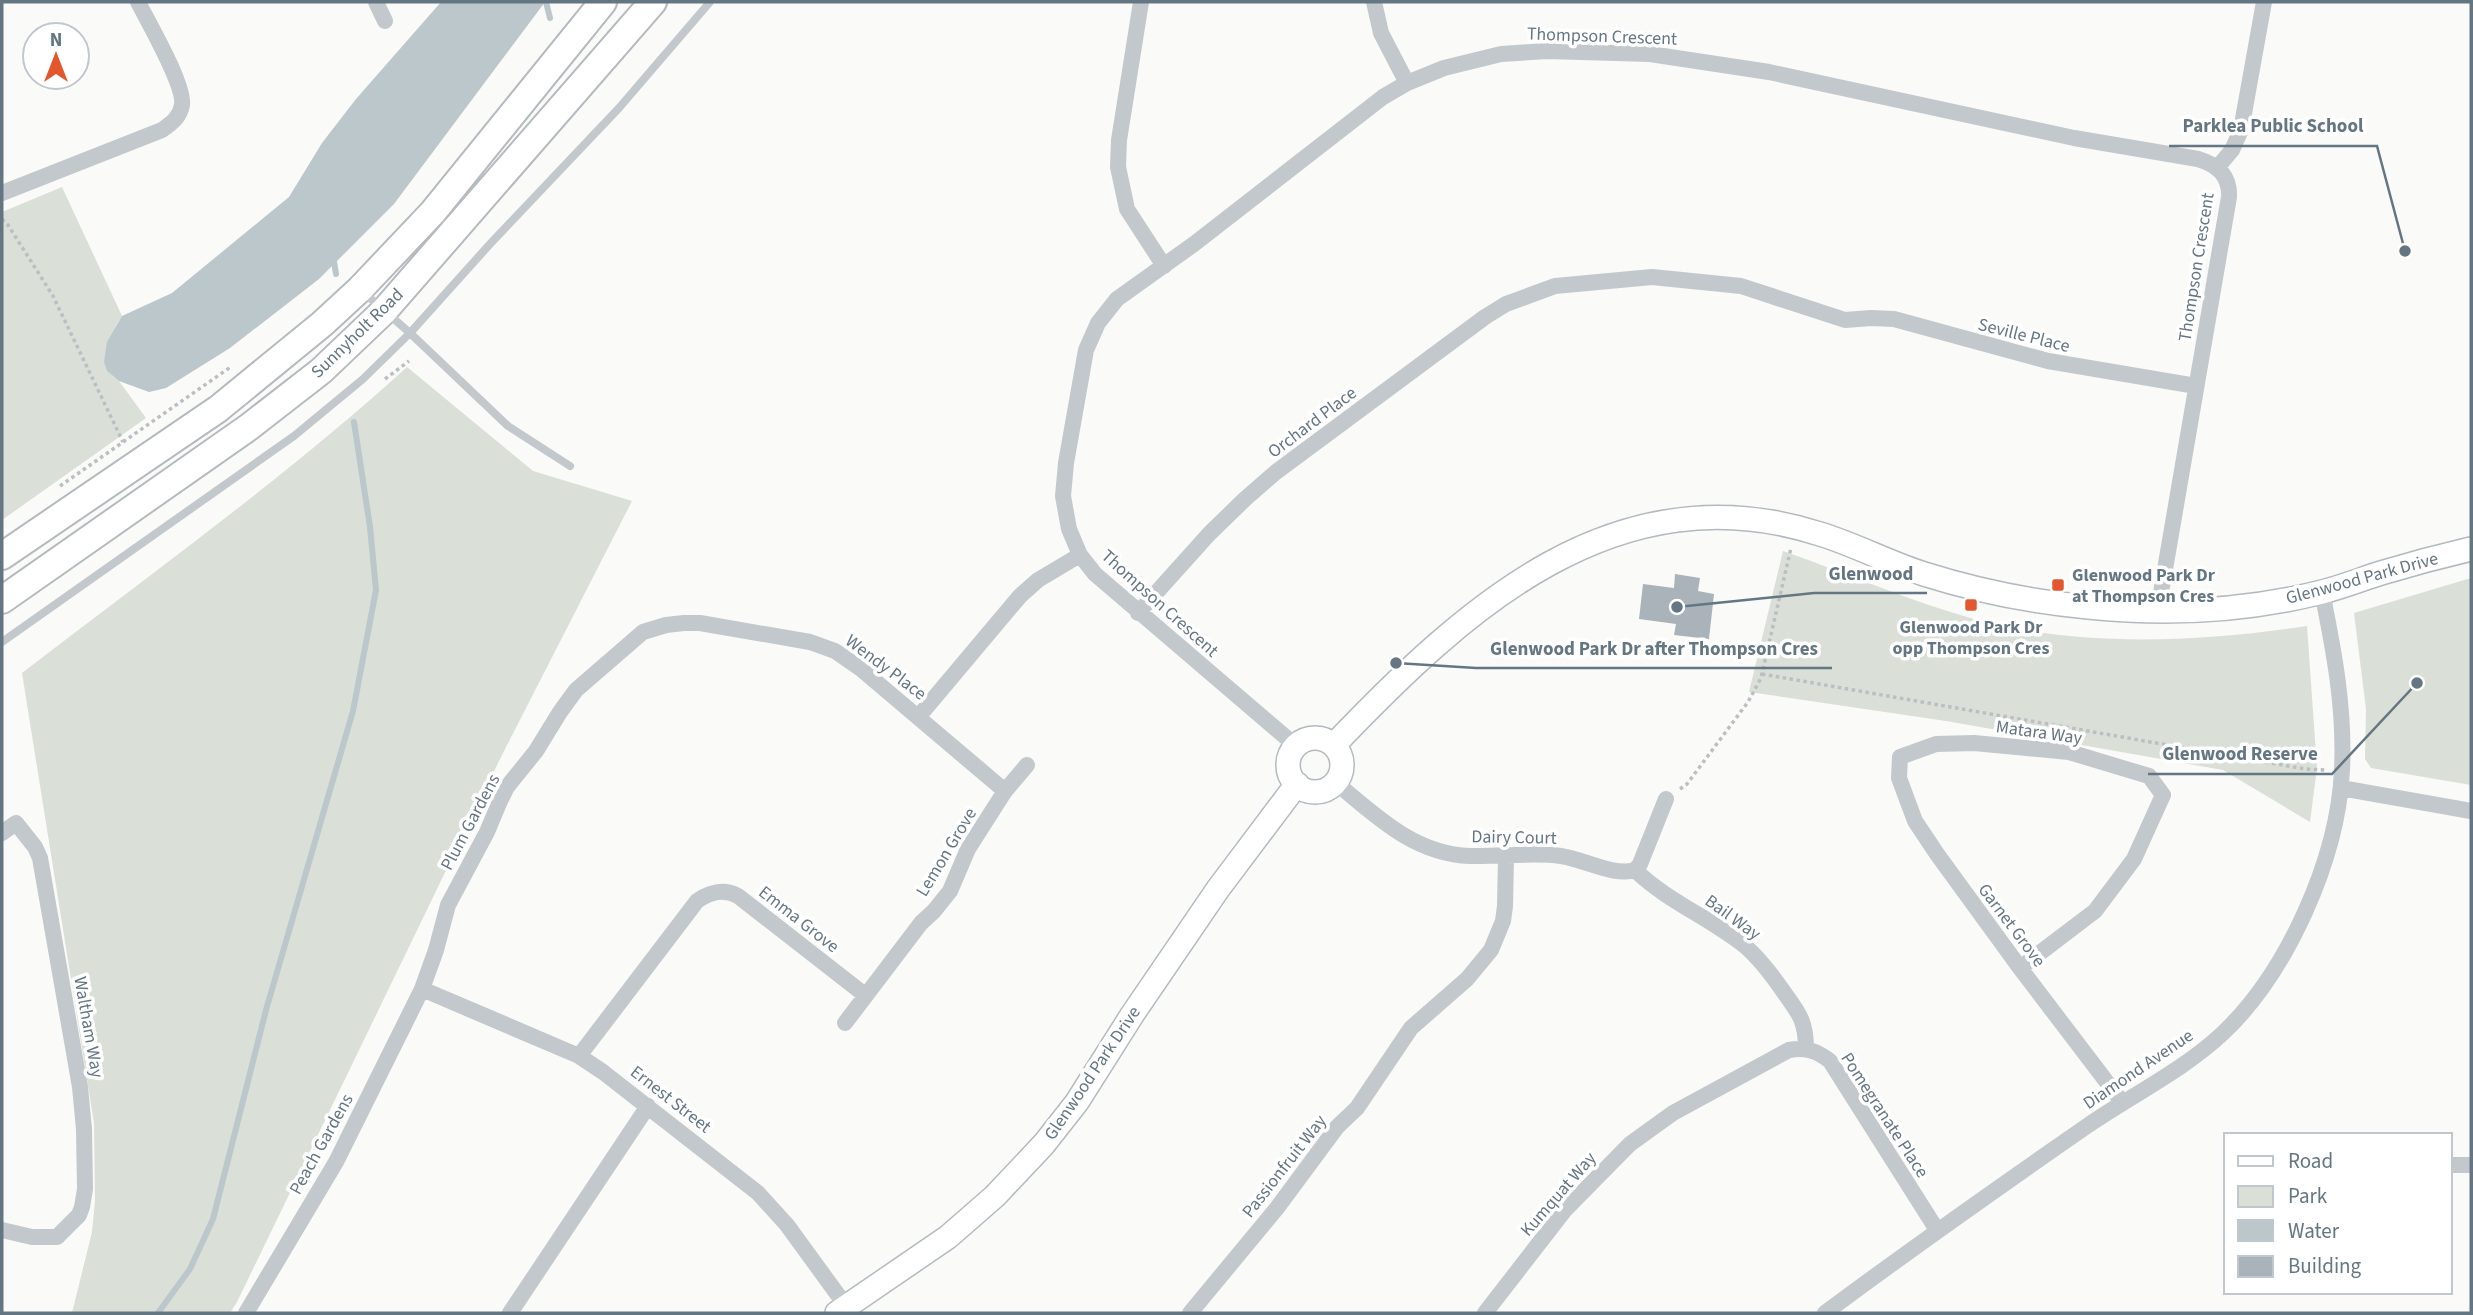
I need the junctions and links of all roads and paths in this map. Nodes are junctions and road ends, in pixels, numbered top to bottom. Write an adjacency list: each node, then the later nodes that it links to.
1 (138, 2): 11 (street)
2 (376, 2): 9 (street)
3 (603, 2): 17 (main road, Sunnyholt Road)
4 (653, 2): 18 (main road, Sunnyholt Road)
5 (710, 2): 20 (lane)
6 (1141, 2): 16 (street)
7 (1374, 2): 10 (street)
8 (2264, 2): 13 (street)
9 (385, 21)
10 (1407, 83): 13 (street, Thompson Crescent); 16 (street, Thompson Crescent)
11 (180, 113): 12 (street); 14 (street)
12 (197, 118)
13 (2217, 168): 24 (street, Thompson Crescent)
14 (2, 192)
15 (2, 219): 25 (path)
16 (1164, 266): 30 (street, Thompson Crescent)
17 (360, 289): 18 (lane); 31 (main road, Sunnyholt Road)
18 (384, 311): 20 (lane); 33 (main road, Sunnyholt Road)
19 (1845, 320): 24 (street, Seville Place); 35 (street, Orchard Place)
20 (410, 333): 26 (lane); 37 (lane)
21 (409, 361): 23 (path)
22 (235, 363): 25 (path)
23 (380, 383)
24 (2196, 386): 34 (street, Thompson Crescent)
25 (122, 442): 27 (path)
26 (570, 466)
27 (57, 489)
28 (1791, 548): 38 (path)
29 (2471, 549): 32 (street, Glenwood Park Drive)
30 (1080, 555): 35 (street, Thompson Crescent); 39 (street)
31 (2, 556)
32 (2322, 592): 34 (street, Glenwood Park Drive); 47 (street, Diamond Avenue)
33 (2, 600)
34 (2158, 610): 40 (street, Glenwood Park Drive)
35 (1138, 613): 41 (street, Thompson Crescent)
36 (643, 632): 39 (street, Wendy Place); 55 (street, Plum Gardens)
37 (2, 642)
38 (1762, 674): 44 (path); 49 (path)
39 (919, 716): 48 (street, Wendy Place)
40 (1334, 746): 41 (street); 45 (street)
41 (1296, 747): 46 (street)
42 (1900, 757): 54 (street, Garnet Grove); 54 (street, Matara Way)
43 (1027, 765): 48 (street)
44 (2326, 771)
45 (1335, 782): 46 (street); 52 (street, Dairy Court)
46 (1297, 784): 66 (street, Glenwood Park Drive)
47 (2341, 788): 50 (street); 60 (street, Diamond Avenue)
48 (1005, 791): 56 (street, Lemon Grove)
49 (1665, 799): 53 (street)
50 (2471, 811)
51 (2, 833): 64 (street, Waltham Way)
52 (1506, 856): 53 (street, Dairy Court); 69 (street, Passionfruit Way)
53 (1635, 870): 58 (street, Bail Way)
54 (2020, 968): 60 (street, Garnet Grove)
55 (422, 989): 59 (street, Ernest Street); 67 (street, Peach Gardens)
56 (865, 995): 57 (street); 59 (street, Emma Grove)
57 (845, 1023)
58 (1806, 1049): 65 (street, Pomegranate Place); 70 (street, Kumquat Way)
59 (579, 1056): 61 (street, Ernest Street)
60 (2122, 1102): 65 (street, Diamond Avenue)
61 (648, 1106): 66 (street, Ernest Street); 68 (street)
62 (2452, 1165): 63 (street)
63 (2471, 1165)
64 (2, 1230)
65 (1937, 1230): 71 (street, Diamond Avenue)
66 (841, 1310)
67 (246, 1313)
68 (510, 1313)
69 (1190, 1313)
70 (1485, 1313)
71 (1825, 1313)

